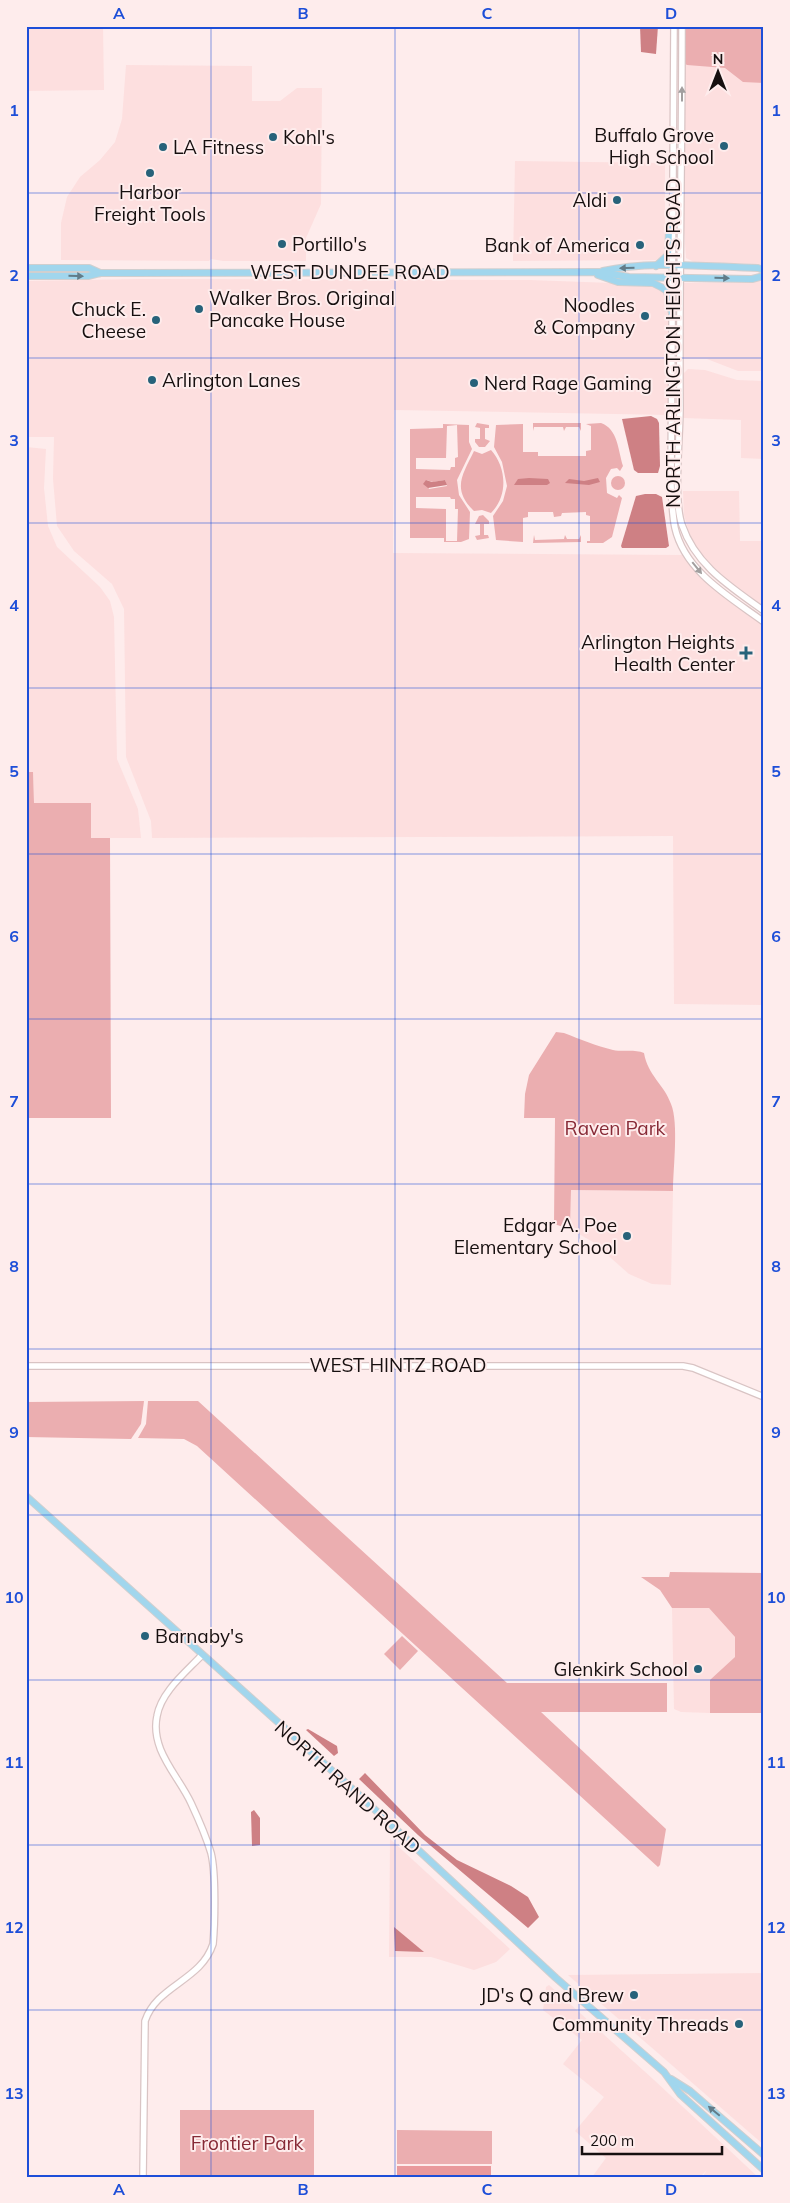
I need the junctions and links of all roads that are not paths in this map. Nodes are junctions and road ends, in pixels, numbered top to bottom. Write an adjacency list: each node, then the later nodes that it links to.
1 (674, 26): 3 (street, NORTH ARLINGTON HEIGHTS ROAD)
2 (682, 26): 5 (street, NORTH ARLINGTON HEIGHTS ROAD, one-way to 2)
3 (672, 222): 4 (street, NORTH ARLINGTON HEIGHTS ROAD); 6 (main road)
4 (672, 266): 5 (main road, WEST DUNDEE ROAD); 6 (main road, WEST DUNDEE ROAD); 14 (street, NORTH ARLINGTON HEIGHTS ROAD)
5 (681, 266): 8 (main road, WEST DUNDEE ROAD); 15 (street, NORTH ARLINGTON HEIGHTS ROAD)
6 (655, 267): 10 (main road, WEST DUNDEE ROAD, one-way to 10)
7 (26, 268): 11 (main road, WEST DUNDEE ROAD)
8 (764, 270)
9 (590, 272): 10 (main road, WEST DUNDEE ROAD); 11 (main road, WEST DUNDEE ROAD); 16 (main road)
10 (600, 272): 14 (main road, WEST DUNDEE ROAD)
11 (100, 273): 12 (main road, WEST DUNDEE ROAD, one-way to 11)
12 (26, 276)
13 (764, 276): 15 (main road, WEST DUNDEE ROAD, one-way to 13)
14 (672, 277): 15 (main road, WEST DUNDEE ROAD); 16 (street, NORTH ARLINGTON HEIGHTS ROAD)
15 (681, 278): 17 (street, NORTH ARLINGTON HEIGHTS ROAD)
16 (672, 314): 18 (street, NORTH ARLINGTON HEIGHTS ROAD, one-way to 18)
17 (764, 611)
18 (764, 622)
19 (26, 1366): 20 (street, WEST HINTZ ROAD)
20 (764, 1397)
21 (26, 1496): 22 (main road, NORTH RAND ROAD)
22 (202, 1655): 23 (main road, NORTH RAND ROAD); 26 (street)
23 (670, 2078): 24 (main road, one-way to 23); 25 (main road)
24 (764, 2154)
25 (764, 2170)
26 (143, 2177)

